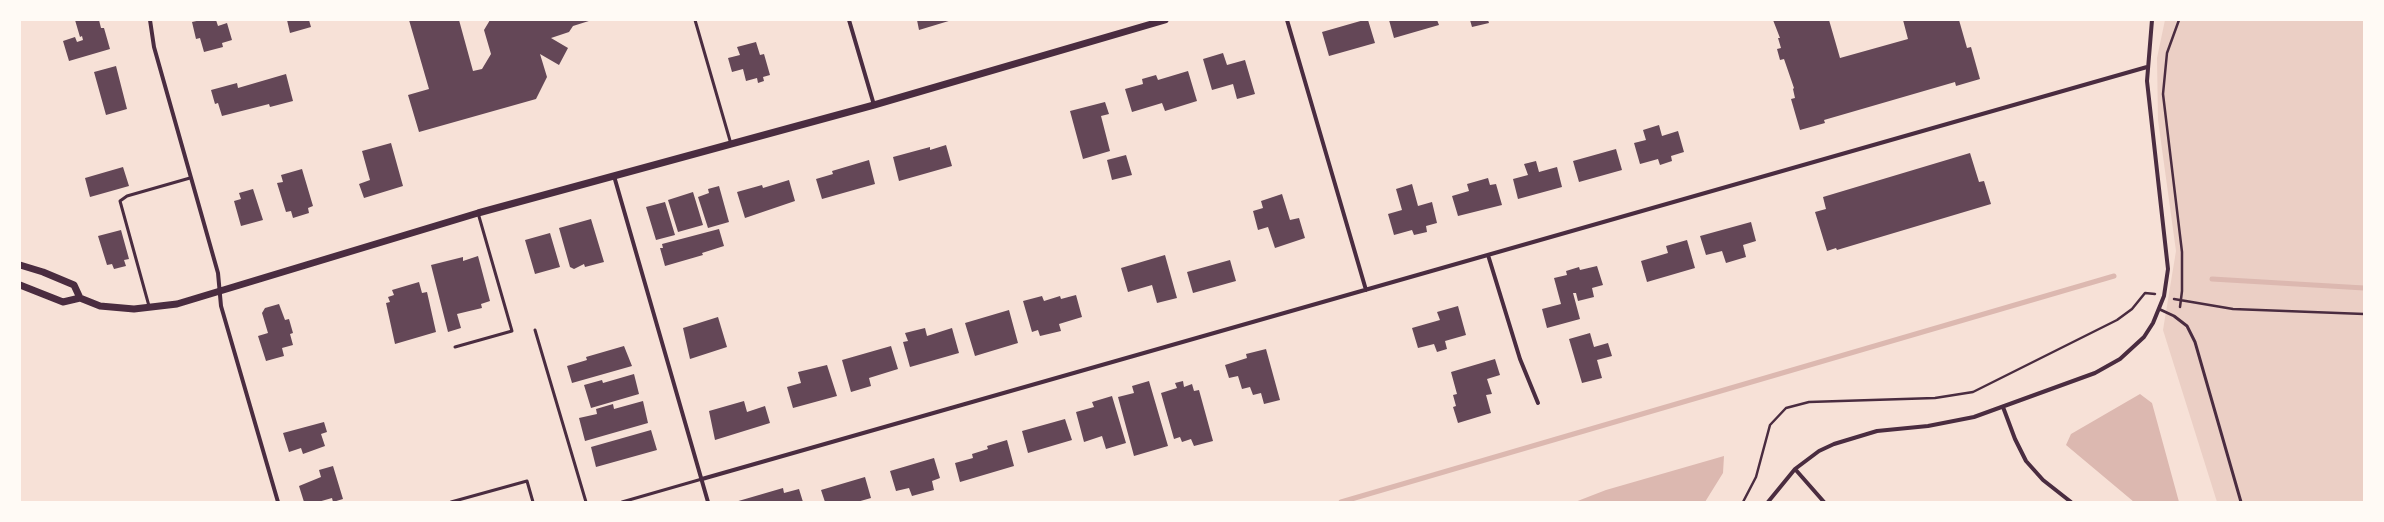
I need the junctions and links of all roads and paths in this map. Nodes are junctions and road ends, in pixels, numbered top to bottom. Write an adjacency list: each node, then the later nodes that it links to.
1 (150, 20): 13 (street)
2 (695, 20): 11 (lane)
3 (849, 20): 10 (street)
4 (1165, 20): 8 (street)
5 (1287, 20): 18 (street)
6 (2152, 20): 9 (street)
7 (2179, 20): 23 (path)
8 (1148, 22): 10 (street)
9 (2147, 67): 15 (street); 26 (street)
10 (874, 105): 11 (street)
11 (731, 144): 12 (street)
12 (614, 176): 14 (street); 33 (street)
13 (190, 178): 19 (street); 24 (lane)
14 (478, 213): 19 (street); 29 (lane)
15 (1488, 255): 18 (street); 30 (street)
16 (20, 265): 21 (street)
17 (20, 285): 21 (street)
18 (1366, 290): 33 (street)
19 (219, 291): 24 (street); 34 (street)
20 (2150, 293): 40 (path)
21 (80, 298): 24 (street)
22 (2176, 300): 23 (path)
23 (2181, 301): 25 (path); 27 (path)
24 (150, 308)
25 (2180, 308)
26 (2159, 309): 31 (street); 44 (lane)
27 (2364, 314)
28 (535, 330): 37 (lane)
29 (455, 347)
30 (1538, 403)
31 (2003, 407): 32 (street); 43 (street)
32 (1795, 470): 41 (street); 42 (street)
33 (702, 479): 38 (lane); 39 (street)
34 (278, 502)
35 (451, 502): 36 (lane)
36 (533, 502)
37 (586, 502)
38 (622, 502)
39 (708, 502)
40 (1743, 502)
41 (1768, 502)
42 (1824, 502)
43 (2071, 502)
44 (2241, 502)

